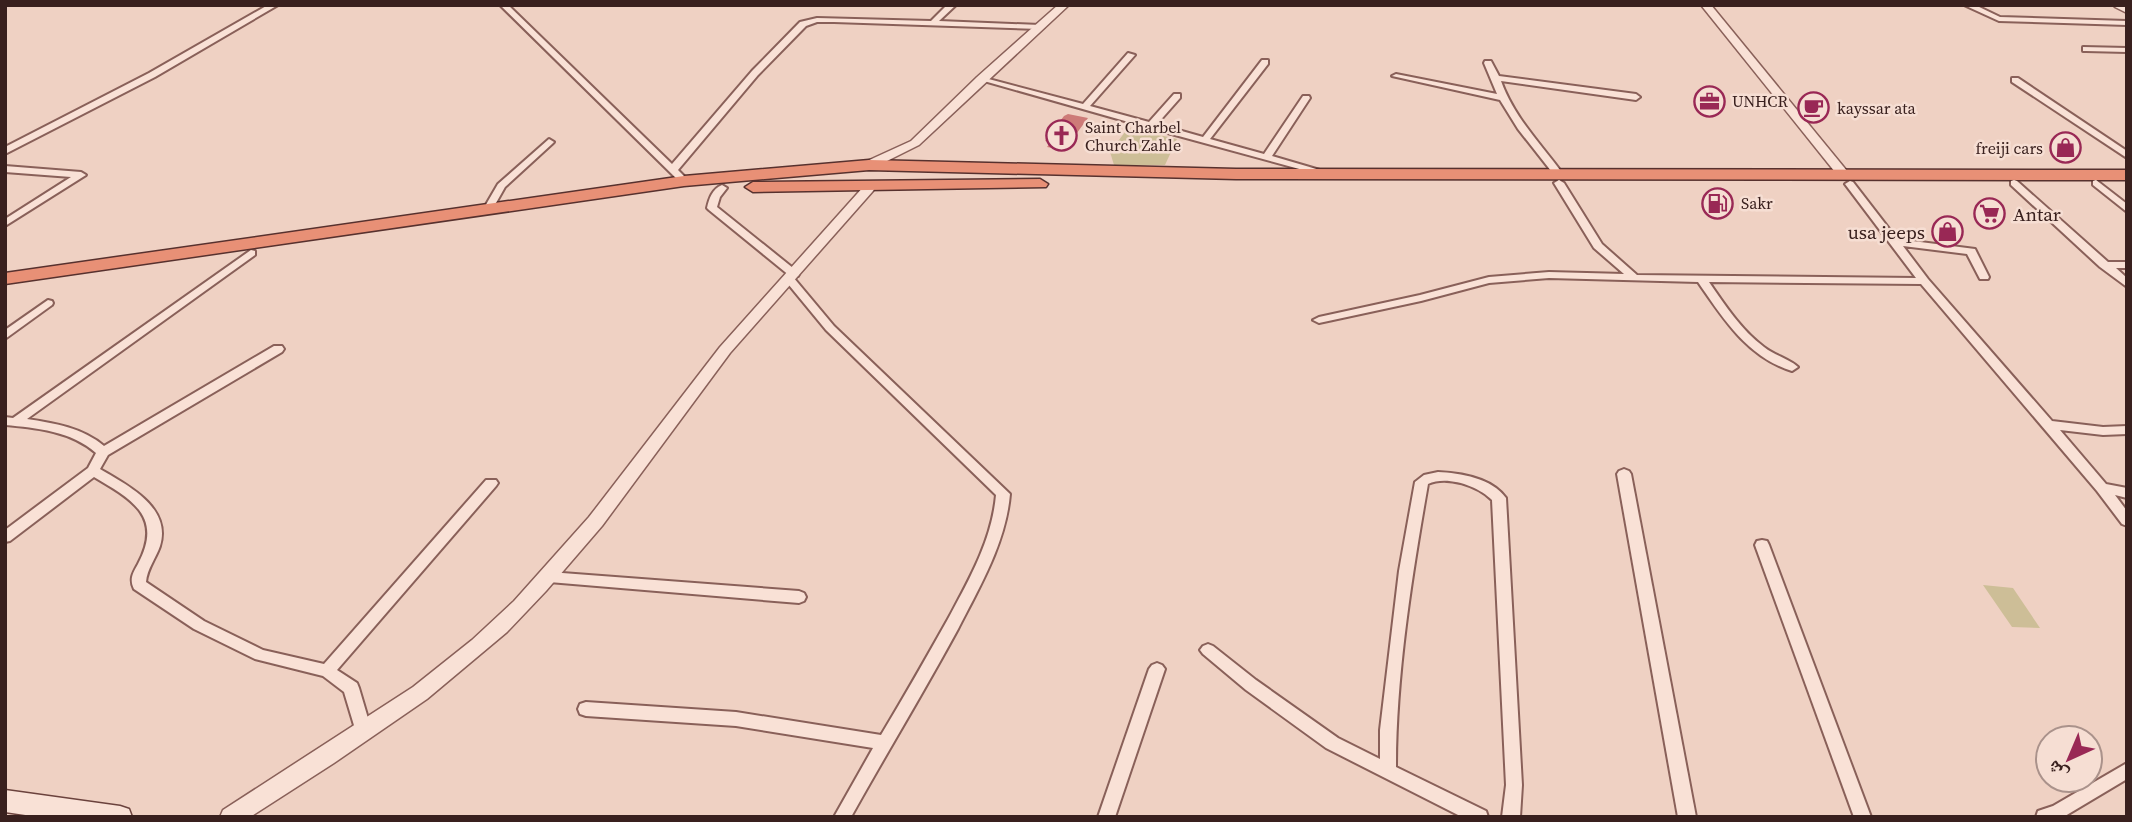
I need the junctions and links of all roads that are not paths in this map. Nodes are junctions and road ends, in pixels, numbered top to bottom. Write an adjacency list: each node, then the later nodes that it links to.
1 (274, 5): 30 (street)
2 (504, 5): 38 (street)
3 (952, 5): 9 (street)
4 (1065, 5): 11 (street)
5 (1706, 5): 41 (street)
6 (1968, 5): 10 (street)
7 (2118, 5): 8 (street)
8 (2127, 10)
9 (934, 22): 11 (street); 38 (street)
10 (2127, 23)
11 (1040, 27): 19 (street)
12 (2086, 49): 13 (street)
13 (2127, 50)
14 (1131, 55): 25 (street)
15 (1265, 62): 27 (street)
16 (1488, 63): 18 (street)
17 (1396, 76): 24 (street)
18 (1497, 78): 22 (street); 24 (street)
19 (981, 79): 25 (street); 29 (street)
20 (2015, 80): 31 (street)
21 (1177, 96): 26 (street)
22 (1636, 97)
23 (1307, 98): 32 (street)
24 (1503, 98): 40 (street)
25 (1085, 107): 26 (street)
26 (1150, 127): 27 (street)
27 (1203, 141): 32 (street)
28 (549, 142): 49 (street)
29 (915, 143): 33 (street); 35 (street)
30 (5, 151)
31 (2127, 155)
32 (1266, 158): 37 (street)
33 (870, 165): 34 (highway); 35 (highway)
34 (841, 167): 38 (highway); 46 (highway)
35 (921, 167): 37 (highway); 45 (highway)
36 (5, 169): 51 (street)
37 (1329, 174): 40 (highway)
38 (679, 175): 49 (highway)
39 (2127, 175): 41 (highway)
40 (1559, 178): 41 (highway); 45 (highway); 58 (street)
41 (1847, 179): 42 (highway); 52 (street)
42 (2014, 183): 44 (highway); 54 (street)
43 (2127, 183): 44 (highway)
44 (2096, 184): 50 (street)
45 (916, 186): 48 (highway)
46 (837, 187): 47 (highway); 48 (highway)
47 (722, 188): 53 (highway); 56 (street)
48 (869, 188): 56 (street)
49 (489, 208): 59 (highway)
50 (2127, 209)
51 (5, 223)
52 (1894, 242): 57 (street); 61 (street)
53 (251, 253): 63 (highway); 69 (street)
54 (2104, 265): 55 (street); 62 (street)
55 (2127, 265)
56 (792, 277): 81 (street); 88 (street)
57 (1984, 277)
58 (1634, 278): 60 (street); 65 (street)
59 (5, 279)
60 (1702, 280): 61 (street); 68 (street)
61 (1924, 282): 70 (street)
62 (2127, 284)
63 (5, 290)
64 (48, 303): 66 (street)
65 (1319, 320)
66 (5, 336)
67 (278, 349): 72 (street)
68 (1792, 367)
69 (10, 422): 72 (street)
70 (2047, 425): 71 (street); 76 (street)
71 (2125, 431)
72 (103, 452): 73 (street)
73 (93, 471): 79 (street); 85 (street)
74 (1624, 474): 98 (street)
75 (491, 484): 85 (street)
76 (2102, 488): 77 (street); 78 (street)
77 (2127, 493)
78 (2127, 521)
79 (5, 537)
80 (1762, 545): 99 (street)
81 (549, 577): 82 (street); 87 (street)
82 (799, 597)
83 (1208, 649): 90 (street)
84 (1157, 669): 95 (street)
85 (327, 671): 87 (street)
86 (586, 709): 88 (street)
87 (364, 732): 93 (street)
88 (884, 743): 94 (street)
89 (2127, 770): 100 (street)
90 (1388, 772): 96 (street); 97 (street)
91 (5, 801): 92 (main road)
92 (120, 817)
93 (231, 817)
94 (842, 817)
95 (1106, 817)
96 (1480, 817)
97 (1511, 817)
98 (1687, 817)
99 (1863, 817)
100 (2044, 817)

